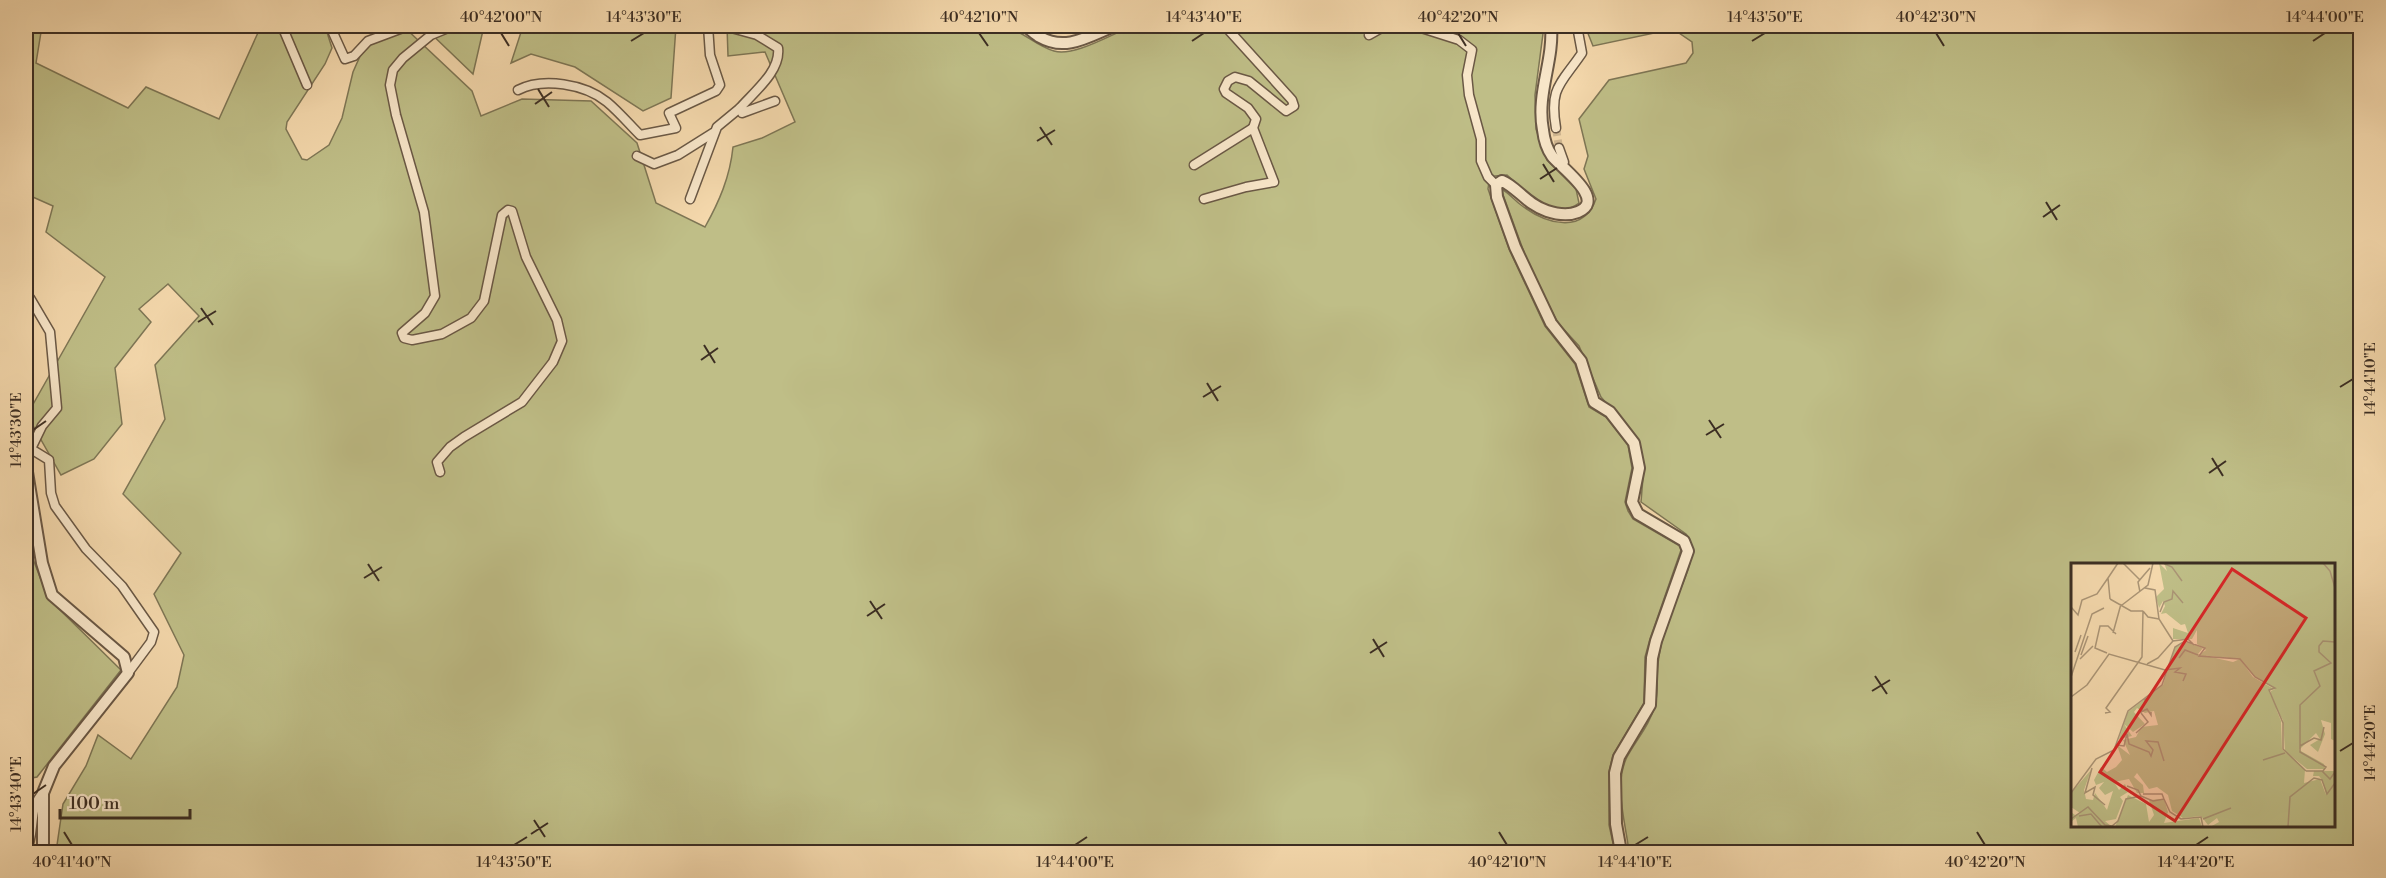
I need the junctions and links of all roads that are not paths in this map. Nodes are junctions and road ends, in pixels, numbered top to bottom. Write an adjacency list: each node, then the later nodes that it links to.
1 (282, 26): 15 (street)
2 (330, 26): 3 (street)
3 (408, 26)
4 (453, 26): 33 (street)
5 (708, 26): 16 (street)
6 (724, 26): 18 (street)
7 (1025, 26): 8 (street)
8 (1114, 26)
9 (1225, 26): 19 (street)
10 (1385, 26): 14 (street)
11 (1415, 26): 26 (street)
12 (1551, 26): 25 (street)
13 (1577, 26): 20 (street)
14 (1369, 35)
15 (307, 85)
16 (518, 90)
17 (775, 101): 18 (street)
18 (740, 108): 21 (street)
19 (1253, 128): 24 (street); 28 (street)
20 (1556, 128)
21 (715, 132): 23 (street); 27 (street)
22 (1559, 148): 25 (street)
23 (637, 156)
24 (1194, 165)
25 (1561, 165): 26 (street)
26 (1496, 185): 38 (street)
27 (690, 199)
28 (1204, 199)
29 (30, 298): 30 (street)
30 (31, 449): 31 (street); 34 (street)
31 (26, 459)
32 (26, 466): 34 (street)
33 (440, 472)
34 (128, 673): 35 (street)
35 (43, 793): 36 (street); 37 (street)
36 (26, 851)
37 (43, 852)
38 (1621, 852)

